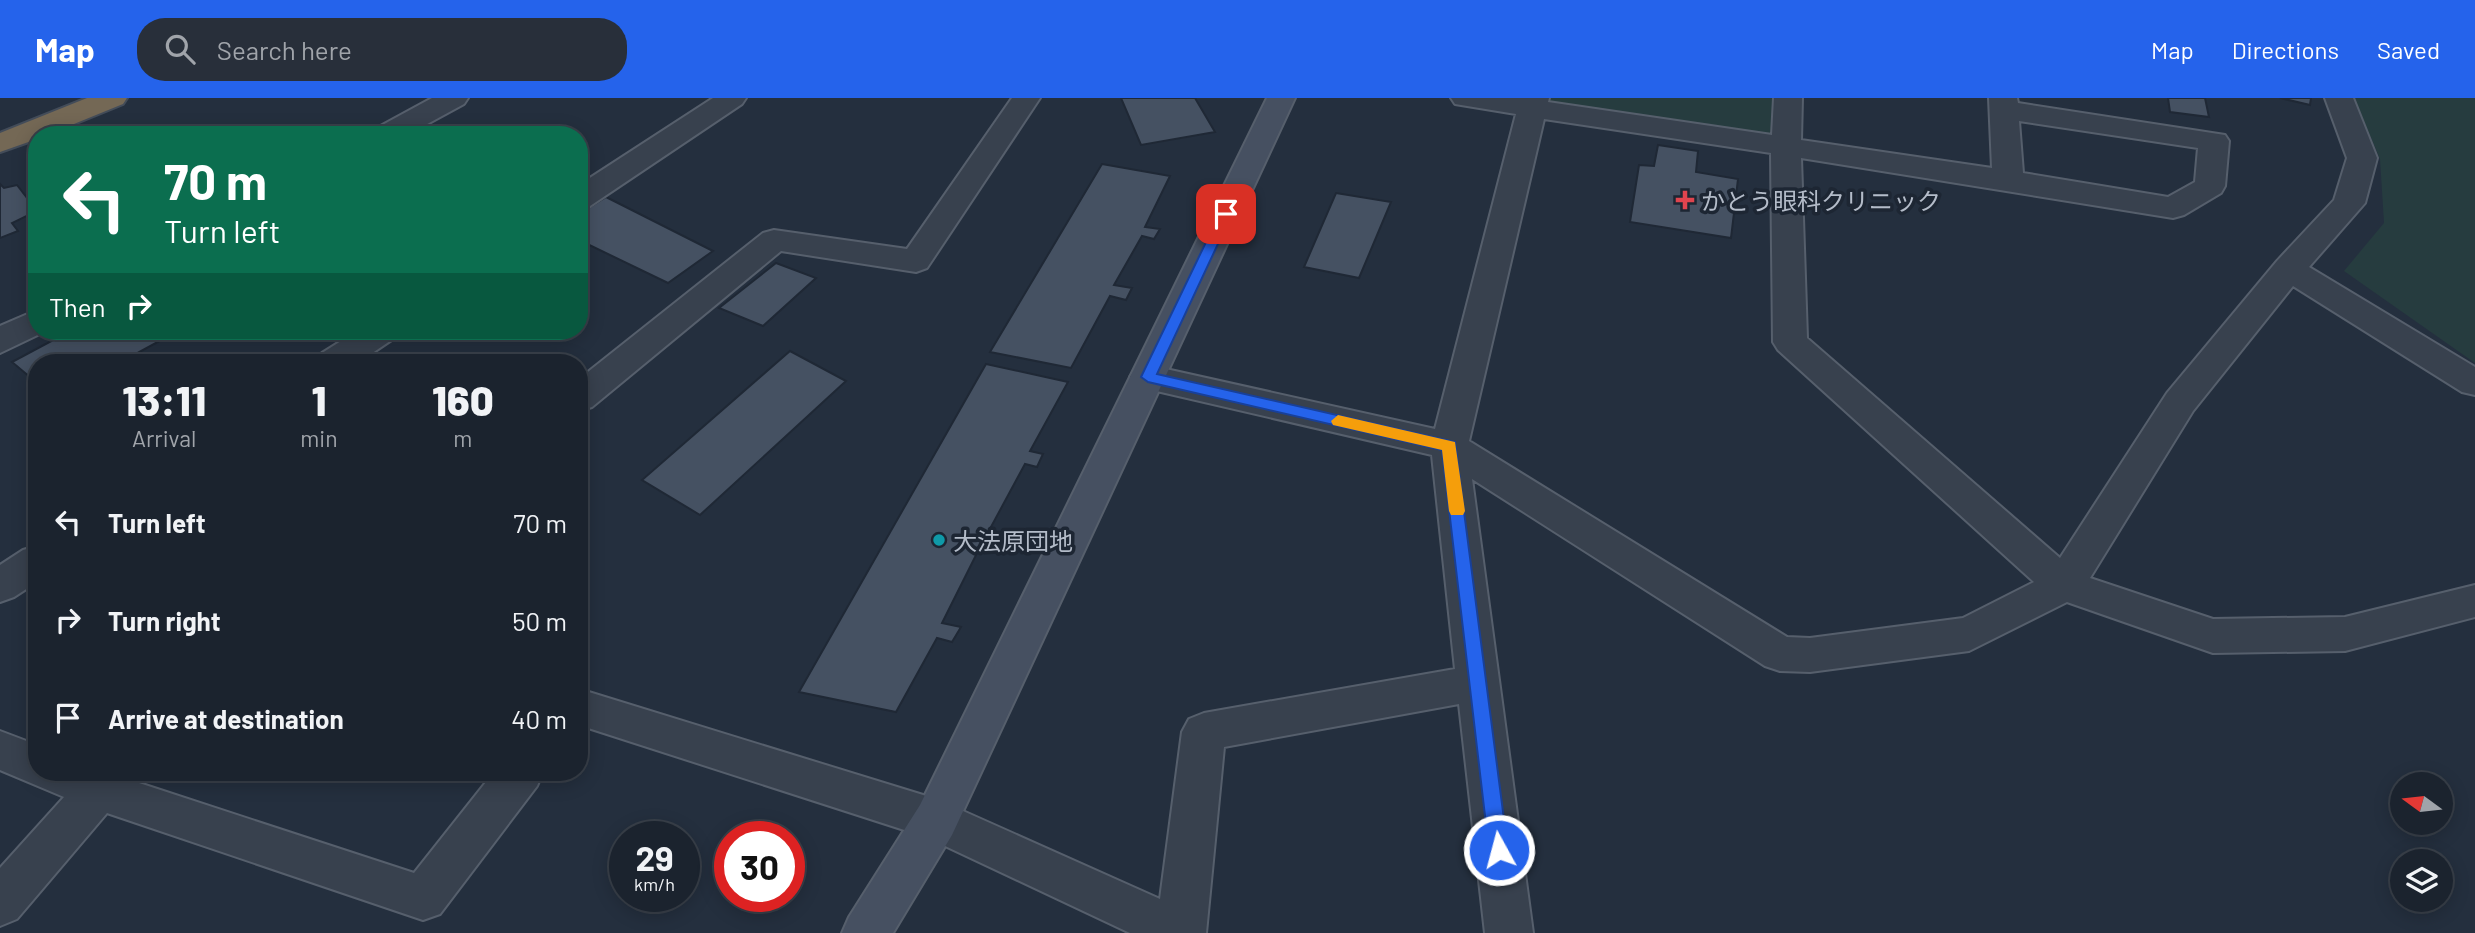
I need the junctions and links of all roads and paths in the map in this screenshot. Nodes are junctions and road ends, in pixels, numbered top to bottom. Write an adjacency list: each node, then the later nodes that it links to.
1 (52, 98): 12 (highway)
2 (113, 98): 13 (highway)
3 (454, 98): 14 (street)
4 (732, 98): 19 (street)
5 (1026, 98): 27 (street)
6 (1281, 98): 25 (street)
7 (1465, 98): 10 (street)
8 (1788, 98): 17 (street)
9 (2339, 98): 20 (street)
10 (1534, 103): 17 (street); 28 (street)
11 (2004, 104): 18 (street); 18 (street)
12 (0, 119)
13 (43, 126)
14 (402, 126)
15 (28, 132): 16 (highway)
16 (0, 143)
17 (1786, 147): 18 (street); 30 (street)
18 (2008, 180)
19 (588, 193)
20 (2289, 270): 26 (street); 30 (street)
21 (28, 326): 23 (street)
22 (367, 340): 24 (street)
23 (0, 341)
24 (346, 354)
25 (1148, 377): 28 (street); 39 (street)
26 (2475, 383)
27 (588, 391)
28 (1449, 446): 30 (street); 33 (street)
29 (28, 567): 31 (street)
30 (2064, 585): 32 (street)
31 (0, 586)
32 (2475, 601)
33 (1478, 683): 41 (street); 43 (street)
34 (588, 710): 39 (street)
35 (0, 750): 36 (street)
36 (28, 761)
37 (110, 781): 38 (street); 40 (street)
38 (514, 781)
39 (936, 820): 41 (street); 42 (street)
40 (0, 903)
41 (1181, 932)
42 (866, 933)
43 (1509, 933)

